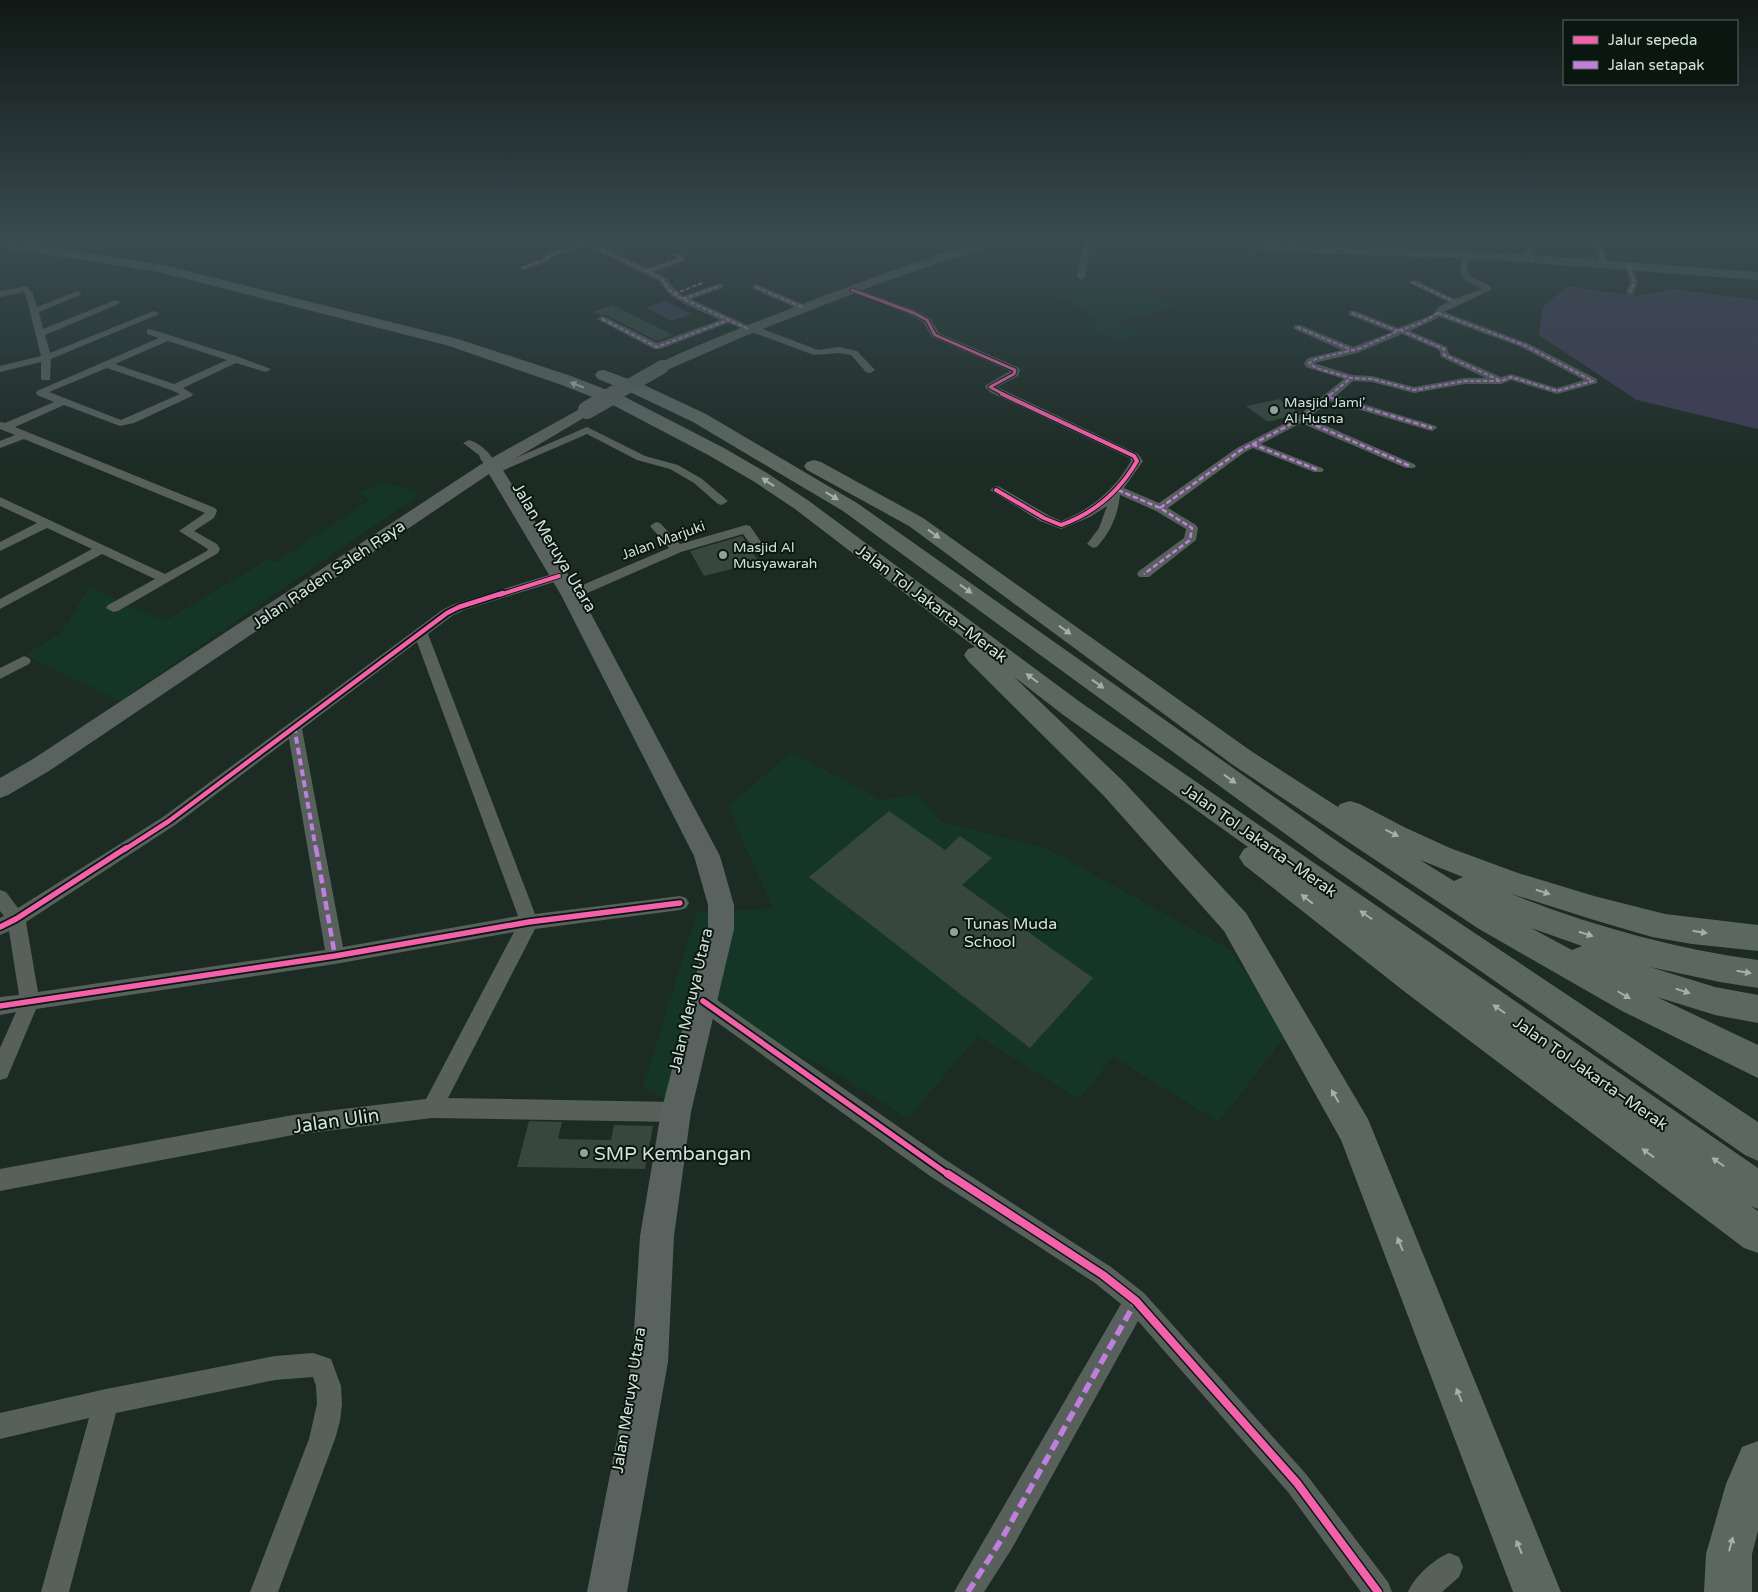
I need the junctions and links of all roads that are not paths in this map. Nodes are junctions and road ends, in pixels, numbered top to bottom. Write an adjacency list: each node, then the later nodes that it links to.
1 (35, 313): 16 (street)
2 (92, 313): 16 (street)
3 (341, 313): 58 (highway, Jalan Tol Jakarta–Merak, one-way to 3)
4 (714, 313): 11 (street)
5 (790, 313): 13 (main road, Jalan Raden Saleh Raya)
6 (915, 313): 44 (street)
7 (1352, 313): 14 (street)
8 (154, 314): 19 (street)
9 (1438, 314): 14 (street); 28 (street)
10 (602, 319): 11 (street)
11 (728, 320): 13 (street)
12 (1297, 327): 18 (street)
13 (750, 329): 25 (street); 41 (main road, Jalan Raden Saleh Raya, bridge)
14 (1400, 330): 18 (street); 28 (street)
15 (150, 332): 17 (street)
16 (40, 334): 19 (street)
17 (167, 338): 20 (street); 21 (street)
18 (1354, 351): 27 (street)
19 (46, 358): 23 (street); 26 (street)
20 (236, 359): 24 (street); 30 (street)
21 (106, 364): 30 (street); 32 (street)
22 (585, 368): 29 (highway, Jalan Tol Jakarta–Merak)
23 (0, 369)
24 (266, 369)
25 (870, 370)
26 (46, 378)
27 (1351, 378): 28 (street); 31 (street)
28 (1502, 381)
29 (637, 387): 64 (highway, one-way to 64); 85 (highway, Jalan Tol Jakarta–Merak, one-way to 85)
30 (175, 388): 32 (street)
31 (1329, 397): 33 (street); 35 (street)
32 (62, 402): 34 (street)
33 (1301, 419): 38 (street); 40 (street)
34 (3, 426): 36 (street)
35 (1432, 428)
36 (24, 435): 39 (street); 56 (street)
37 (469, 443): 41 (street)
38 (1252, 444): 42 (street); 47 (street)
39 (0, 445)
40 (1410, 466)
41 (493, 468): 46 (street); 57 (main road, Jalan Meruya Utara); 67 (main road, Jalan Raden Saleh Raya)
42 (1318, 470)
43 (996, 490): 44 (street)
44 (1116, 493): 47 (street); 50 (street)
45 (0, 501): 48 (street)
46 (722, 501)
47 (1160, 508): 55 (street)
48 (47, 523): 51 (street); 52 (street)
49 (656, 526): 53 (street)
50 (1093, 544)
51 (0, 546)
52 (102, 549): 56 (street); 59 (street)
53 (677, 549): 54 (street, Jalan Marjuki); 57 (street, Jalan Marjuki)
54 (760, 549)
55 (1144, 574)
56 (166, 578): 60 (street)
57 (565, 586): 61 (street, Jalan Marjuki); 78 (main road, Jalan Meruya Utara)
58 (911, 588): 65 (highway, Jalan Tol Jakarta–Merak, one-way to 58); 100 (highway, one-way to 58)
59 (0, 605)
60 (113, 608)
61 (420, 632): 66 (street, Jalan Marjuki); 72 (street)
62 (24, 661): 63 (street)
63 (0, 674)
64 (1168, 705): 68 (highway); 74 (highway, one-way to 74)
65 (1071, 708): 87 (highway, Jalan Tol Jakarta–Merak, one-way to 65); 88 (highway, one-way to 65)
66 (294, 726): 73 (street, Jalan Marjuki); 75 (street)
67 (0, 789)
68 (1380, 849): 71 (highway); 76 (highway, one-way to 76)
69 (0, 897): 73 (street)
70 (680, 903): 72 (street)
71 (1490, 920): 80 (highway, one-way to 80); 81 (highway, one-way to 81)
72 (529, 922): 75 (street); 83 (street)
73 (8, 923): 77 (street)
74 (1758, 938)
75 (335, 956): 77 (street)
76 (1758, 974)
77 (30, 1001): 79 (street); 82 (street)
78 (703, 1001): 84 (main road, Jalan Meruya Utara); 89 (street)
79 (0, 1006)
80 (1758, 1010)
81 (1758, 1062)
82 (0, 1071)
83 (432, 1108): 84 (street, Jalan Ulin); 86 (street, Jalan Ulin)
84 (676, 1112): 96 (main road, Jalan Meruya Utara)
85 (1758, 1143)
86 (0, 1180)
87 (1758, 1190)
88 (1758, 1234)
89 (1136, 1301): 97 (street); 98 (street)
90 (106, 1402): 91 (street); 94 (street); 95 (street)
91 (0, 1426)
92 (1758, 1463): 101 (highway, one-way to 92)
93 (1449, 1567): 99 (street)
94 (55, 1592)
95 (264, 1592)
96 (607, 1592)
97 (968, 1592)
98 (1378, 1592)
99 (1422, 1592)
100 (1537, 1592)
101 (1728, 1592)

